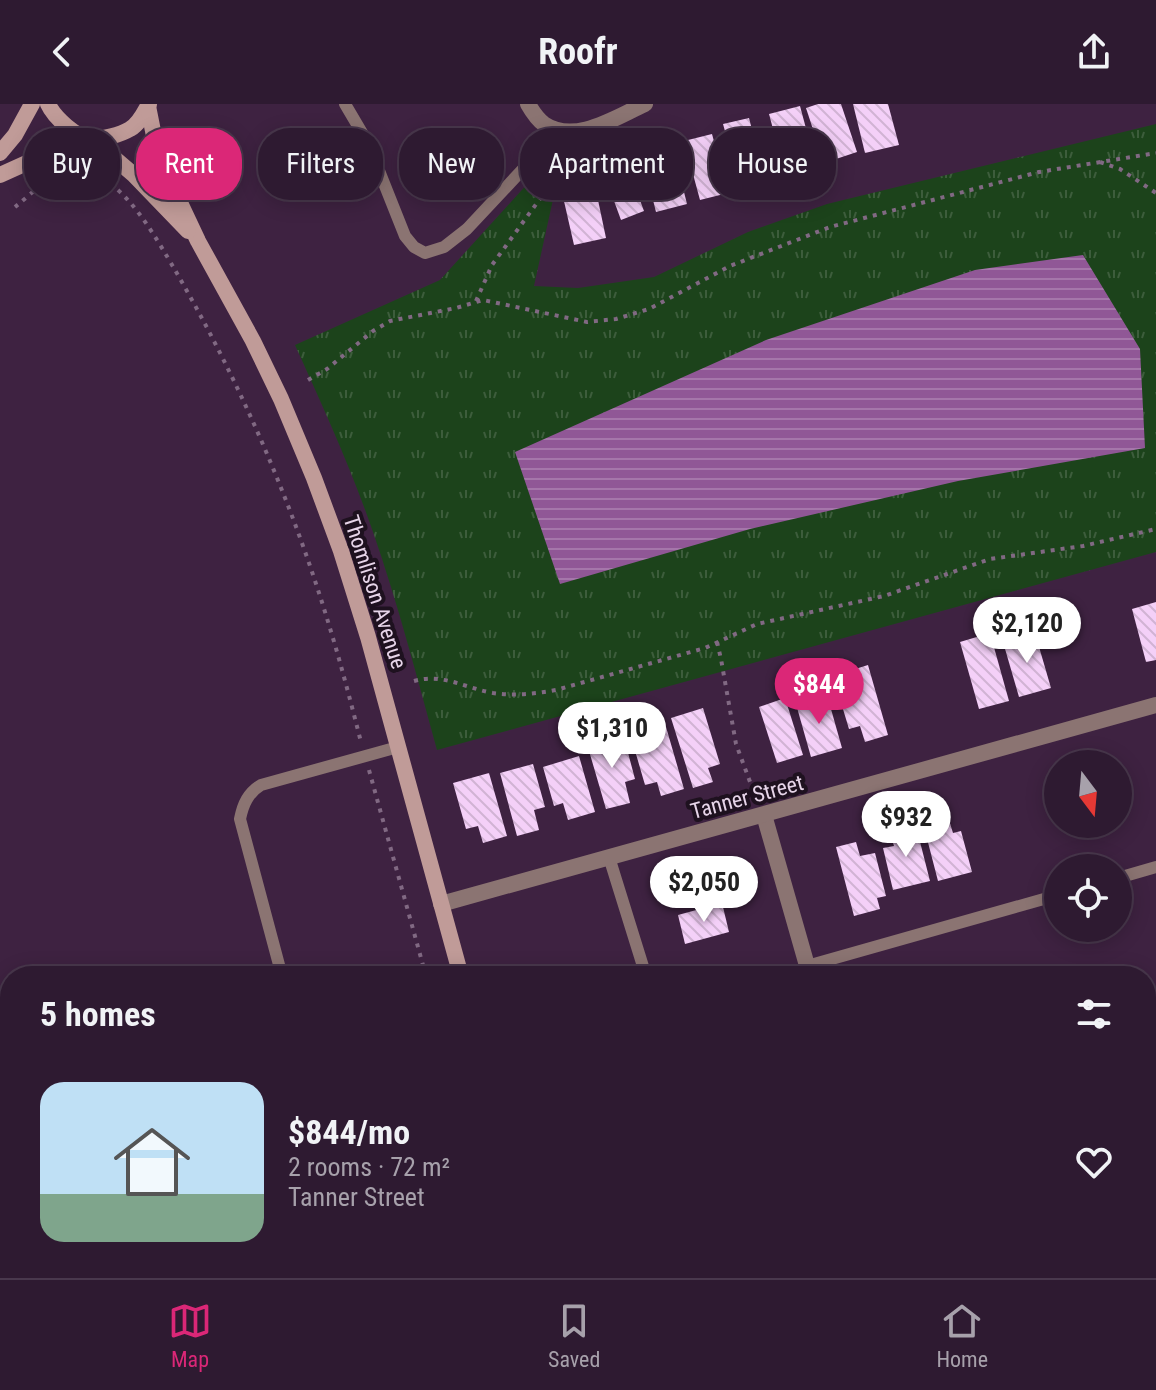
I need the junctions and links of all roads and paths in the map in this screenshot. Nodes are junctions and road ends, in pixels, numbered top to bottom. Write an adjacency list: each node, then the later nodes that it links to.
1 (32, 104): 11 (street)
2 (48, 104): 7 (street, Thomlison Avenue)
3 (345, 104): 16 (lane)
4 (528, 104): 8 (street)
5 (645, 104): 9 (street)
6 (149, 105): 10 (street); 21 (street, Thomlison Avenue)
7 (70, 128)
8 (553, 128)
9 (588, 128)
10 (120, 134)
11 (0, 153)
12 (1156, 153): 13 (path)
13 (1098, 162): 18 (path); 22 (path)
14 (120, 164): 21 (street, Thomlison Avenue)
15 (24, 165): 17 (street)
16 (520, 172)
17 (0, 175)
18 (1156, 193)
19 (539, 200): 22 (path)
20 (15, 207): 29 (path)
21 (198, 241): 28 (street, Thomlison Avenue)
22 (476, 301): 23 (path)
23 (308, 380)
24 (1156, 529): 25 (path)
25 (717, 642): 26 (path); 30 (path)
26 (414, 681)
27 (1156, 705): 30 (street, Tanner Street)
28 (398, 747): 29 (lane); 35 (street, Thomlison Avenue)
29 (365, 757): 36 (lane); 37 (path)
30 (764, 815): 31 (street, Tanner Street); 40 (street)
31 (609, 857): 35 (street, Tanner Street); 39 (lane)
32 (1156, 867): 33 (lane)
33 (1132, 874)
34 (1044, 899): 41 (lane)
35 (441, 904): 38 (street, Thomlison Avenue)
36 (279, 966)
37 (423, 966)
38 (458, 966)
39 (643, 966)
40 (807, 966)
41 (824, 966)

